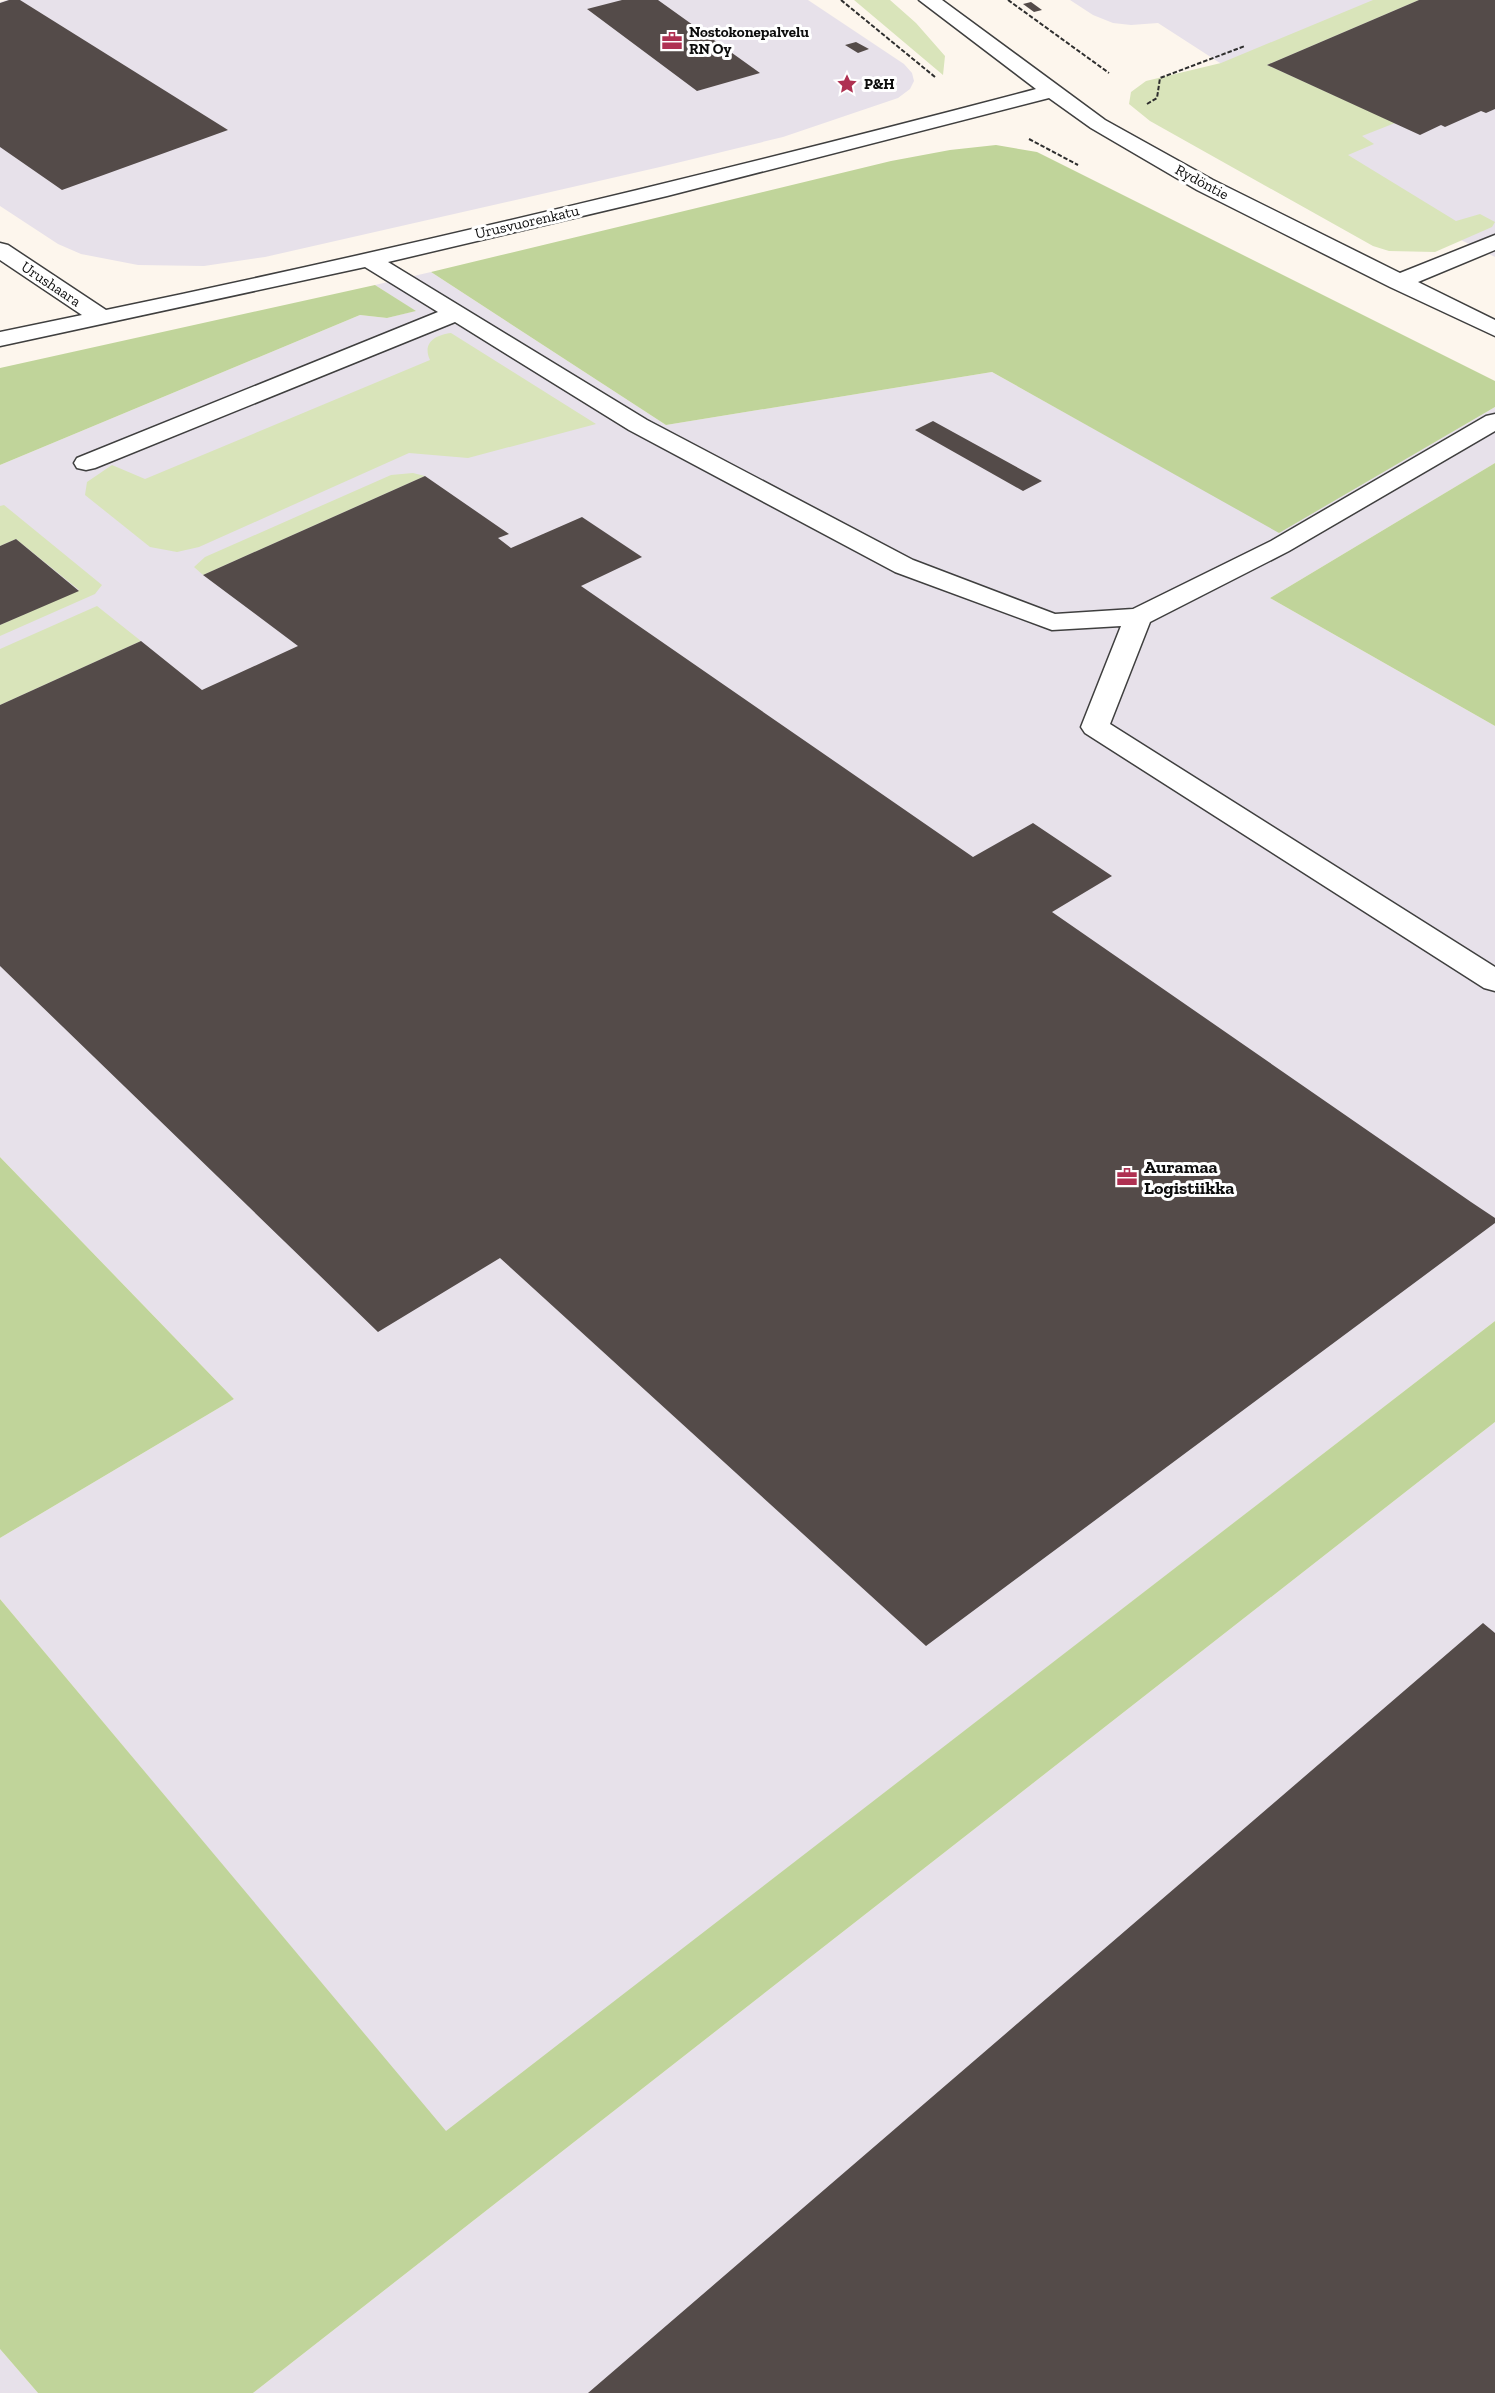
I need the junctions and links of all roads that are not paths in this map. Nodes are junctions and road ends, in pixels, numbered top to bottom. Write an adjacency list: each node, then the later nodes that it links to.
1 (929, 0): 2 (street, Rydöntie)
2 (1051, 91): 5 (street, Urusvuorenkatu); 6 (street, Rydöntie)
3 (1495, 242): 6 (street)
4 (0, 250): 8 (street, Urushaara)
5 (369, 260): 7 (street); 8 (street, Urusvuorenkatu)
6 (1398, 282): 9 (street, Rydöntie)
7 (455, 314): 12 (street); 13 (street)
8 (102, 318): 10 (street, Urusvuorenkatu)
9 (1495, 329)
10 (0, 339)
11 (1495, 421): 13 (street)
12 (86, 463)
13 (1138, 617): 14 (street)
14 (1495, 981)

